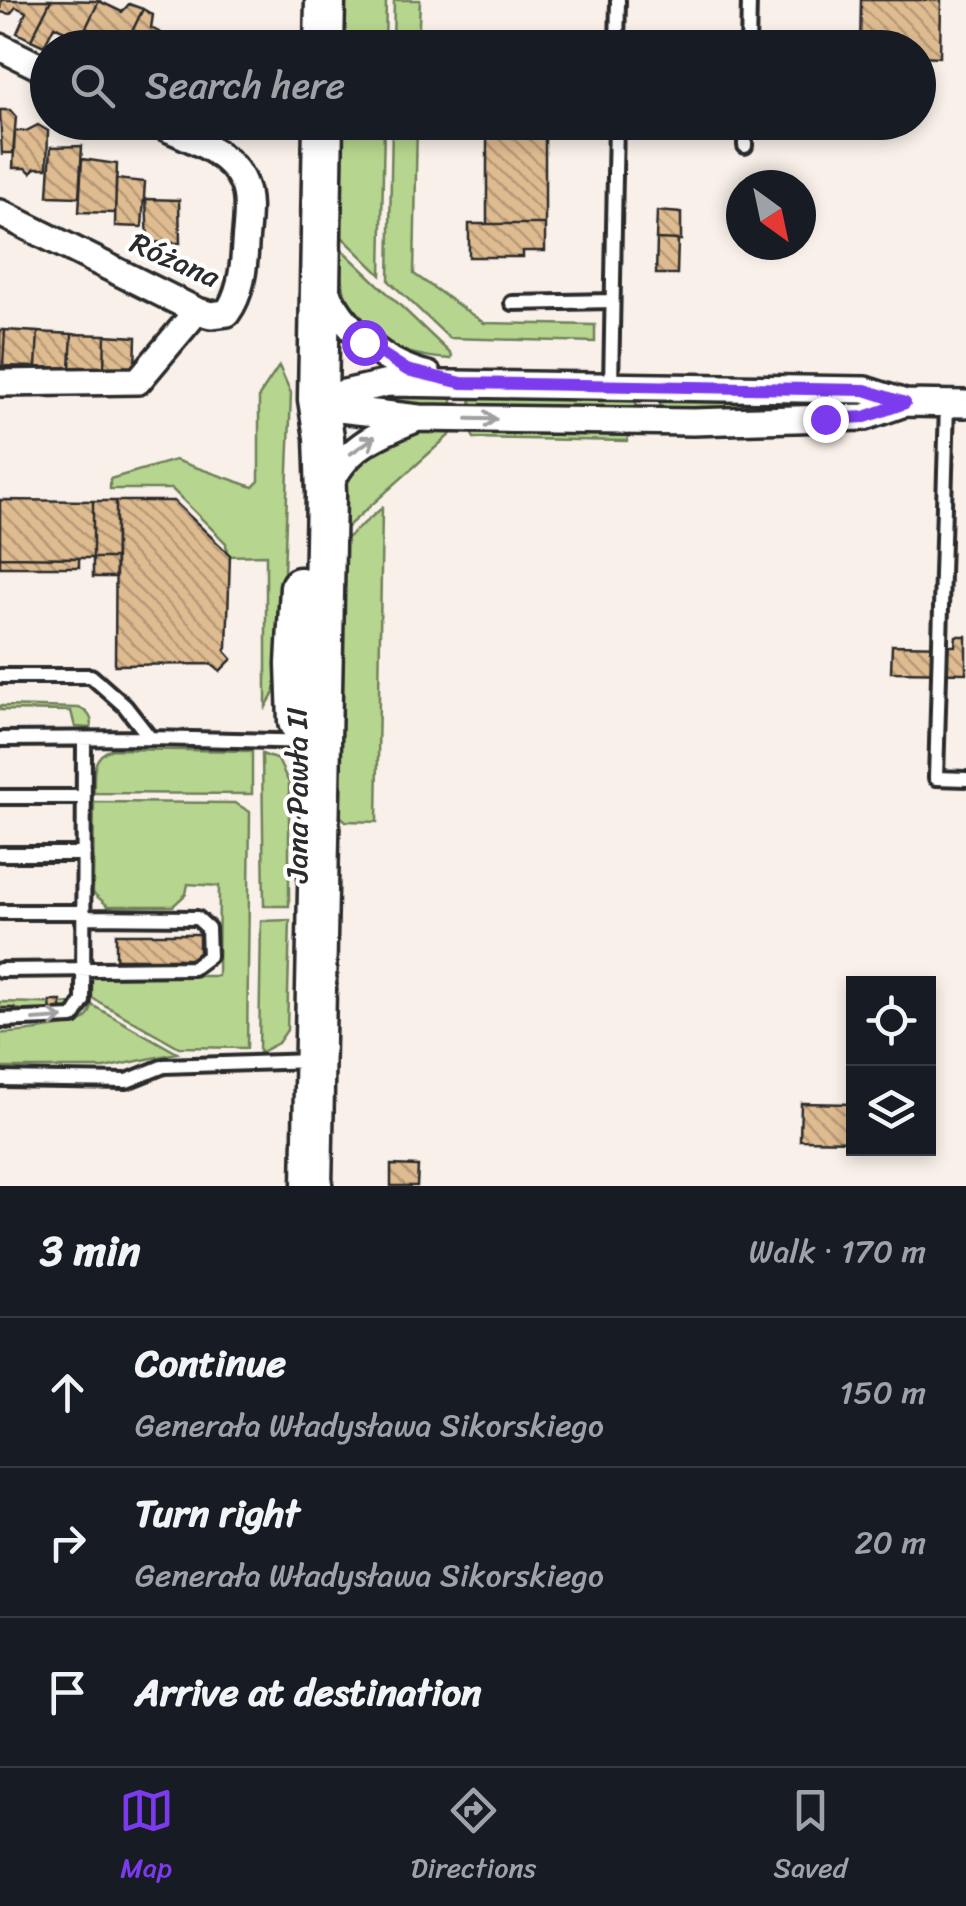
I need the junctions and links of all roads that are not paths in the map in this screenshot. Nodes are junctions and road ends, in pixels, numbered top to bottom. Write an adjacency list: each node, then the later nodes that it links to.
1 (325, 0): 4 (main road)
2 (618, 0): 5 (lane)
3 (749, 0): 6 (lane)
4 (324, 30)
5 (617, 30)
6 (748, 30)
7 (0, 48): 8 (street)
8 (30, 62)
9 (190, 140): 18 (street, Różana)
10 (323, 140): 15 (main road, Jana Pawła II)
11 (616, 140): 16 (lane)
12 (744, 140): 13 (lane)
13 (744, 146)
14 (0, 214): 18 (street, Różana)
15 (321, 282): 19 (street); 22 (main road, Jana Pawła II)
16 (612, 301): 17 (lane); 21 (lane)
17 (512, 303)
18 (196, 311): 20 (street)
19 (462, 383): 21 (street); 22 (street)
20 (0, 384)
21 (611, 386): 23 (street)
22 (318, 391): 25 (street); 26 (main road, Jana Pawła II); 31 (main road, Jana Pawła II)
23 (905, 403): 24 (street); 25 (street, one-way to 23)
24 (956, 404): 32 (lane)
25 (419, 418): 26 (street, one-way to 25)
26 (326, 494): 31 (main road, Jana Pawła II)
27 (0, 676): 28 (lane)
28 (150, 738): 30 (lane); 31 (lane)
29 (0, 739): 30 (lane)
30 (84, 739): 34 (lane)
31 (310, 742): 42 (main road, Jana Pawła II)
32 (966, 778)
33 (0, 797): 34 (lane)
34 (84, 797): 36 (lane)
35 (0, 854): 36 (lane)
36 (84, 854): 38 (lane)
37 (0, 912): 38 (lane)
38 (84, 915): 40 (lane); 40 (lane)
39 (0, 970): 40 (lane)
40 (84, 970): 41 (lane, one-way to 40)
41 (0, 1020)
42 (304, 1062): 43 (lane); 44 (main road, Jana Pawła II); 45 (main road, Jana Pawła II)
43 (0, 1079)
44 (296, 1186)
45 (312, 1186)

